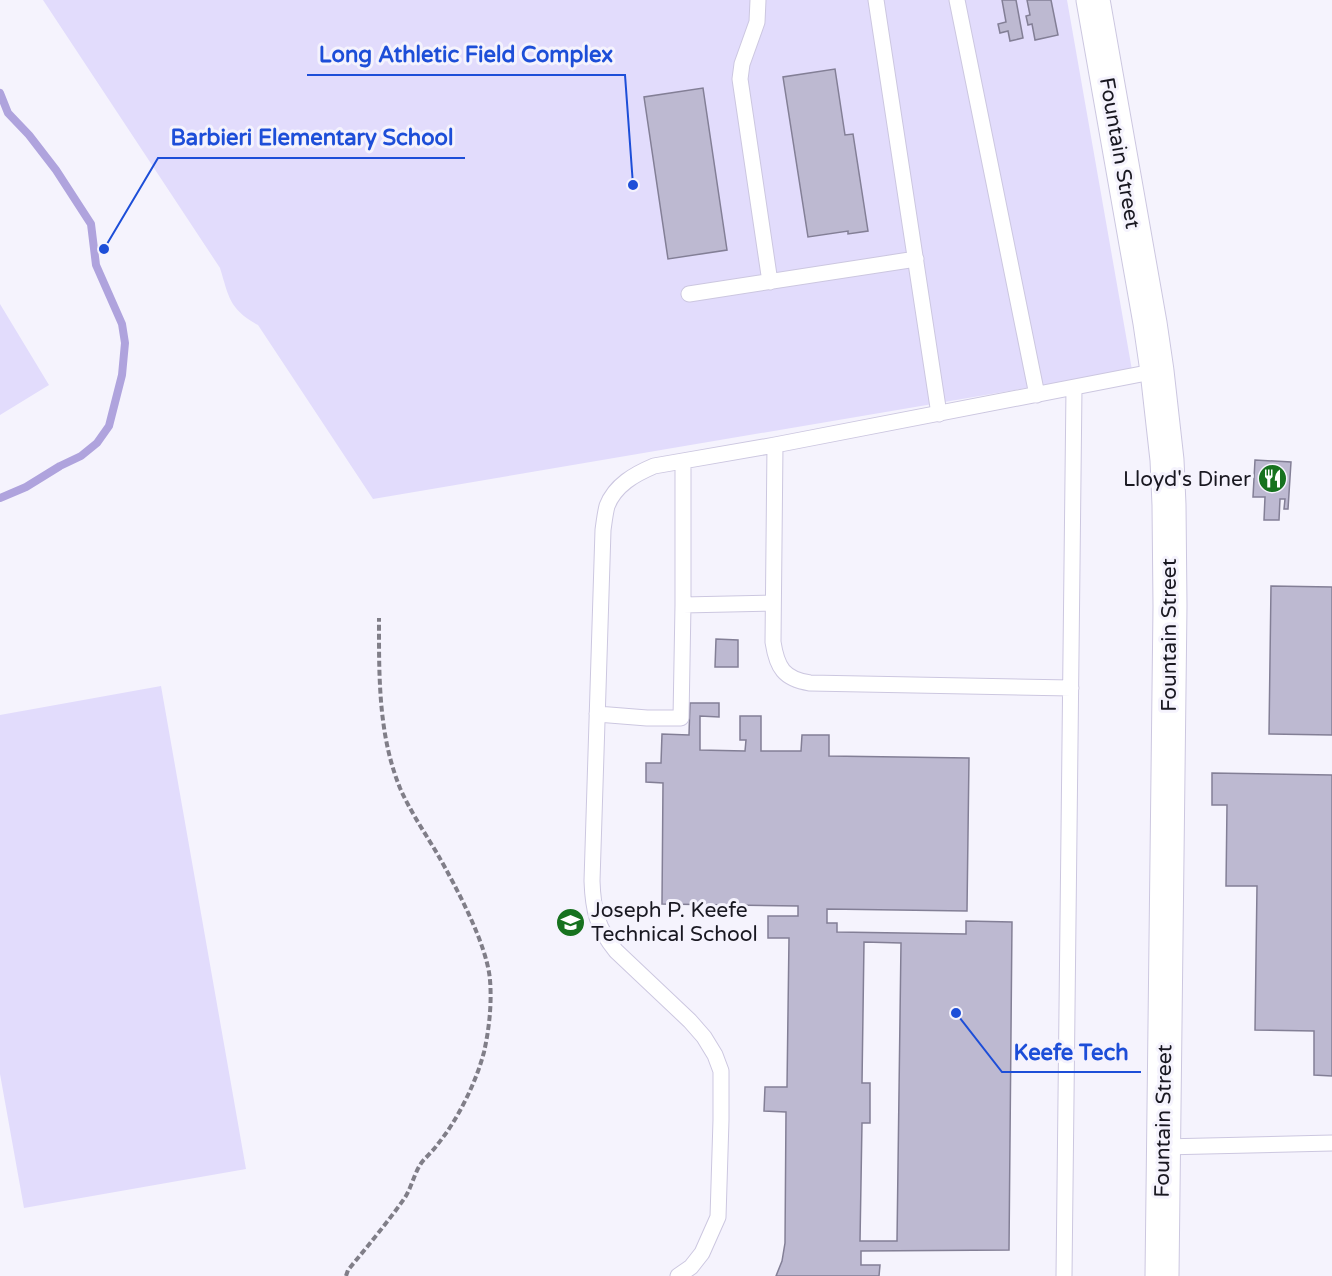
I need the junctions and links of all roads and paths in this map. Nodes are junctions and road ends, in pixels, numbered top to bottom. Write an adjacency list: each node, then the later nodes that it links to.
1 (758, 0): 6 (lane)
2 (876, 0): 5 (lane)
3 (957, 0): 10 (lane)
4 (1093, 0): 8 (street, Fountain Street)
5 (916, 259): 6 (lane); 11 (lane)
6 (770, 282): 7 (lane)
7 (689, 294)
8 (1157, 371): 9 (lane); 20 (street, Fountain Street)
9 (1074, 387): 10 (lane); 17 (lane)
10 (1037, 395): 11 (lane)
11 (939, 414): 12 (lane)
12 (775, 445): 13 (lane); 14 (lane)
13 (683, 461): 15 (lane); 18 (lane)
14 (773, 603): 15 (lane); 17 (lane)
15 (683, 606): 18 (lane)
16 (379, 618): 21 (path)
17 (1071, 688): 23 (lane)
18 (597, 714): 22 (lane)
19 (1332, 1143): 20 (lane)
20 (1163, 1147): 24 (street, Fountain Street)
21 (346, 1276)
22 (678, 1276)
23 (1064, 1276)
24 (1162, 1276)

